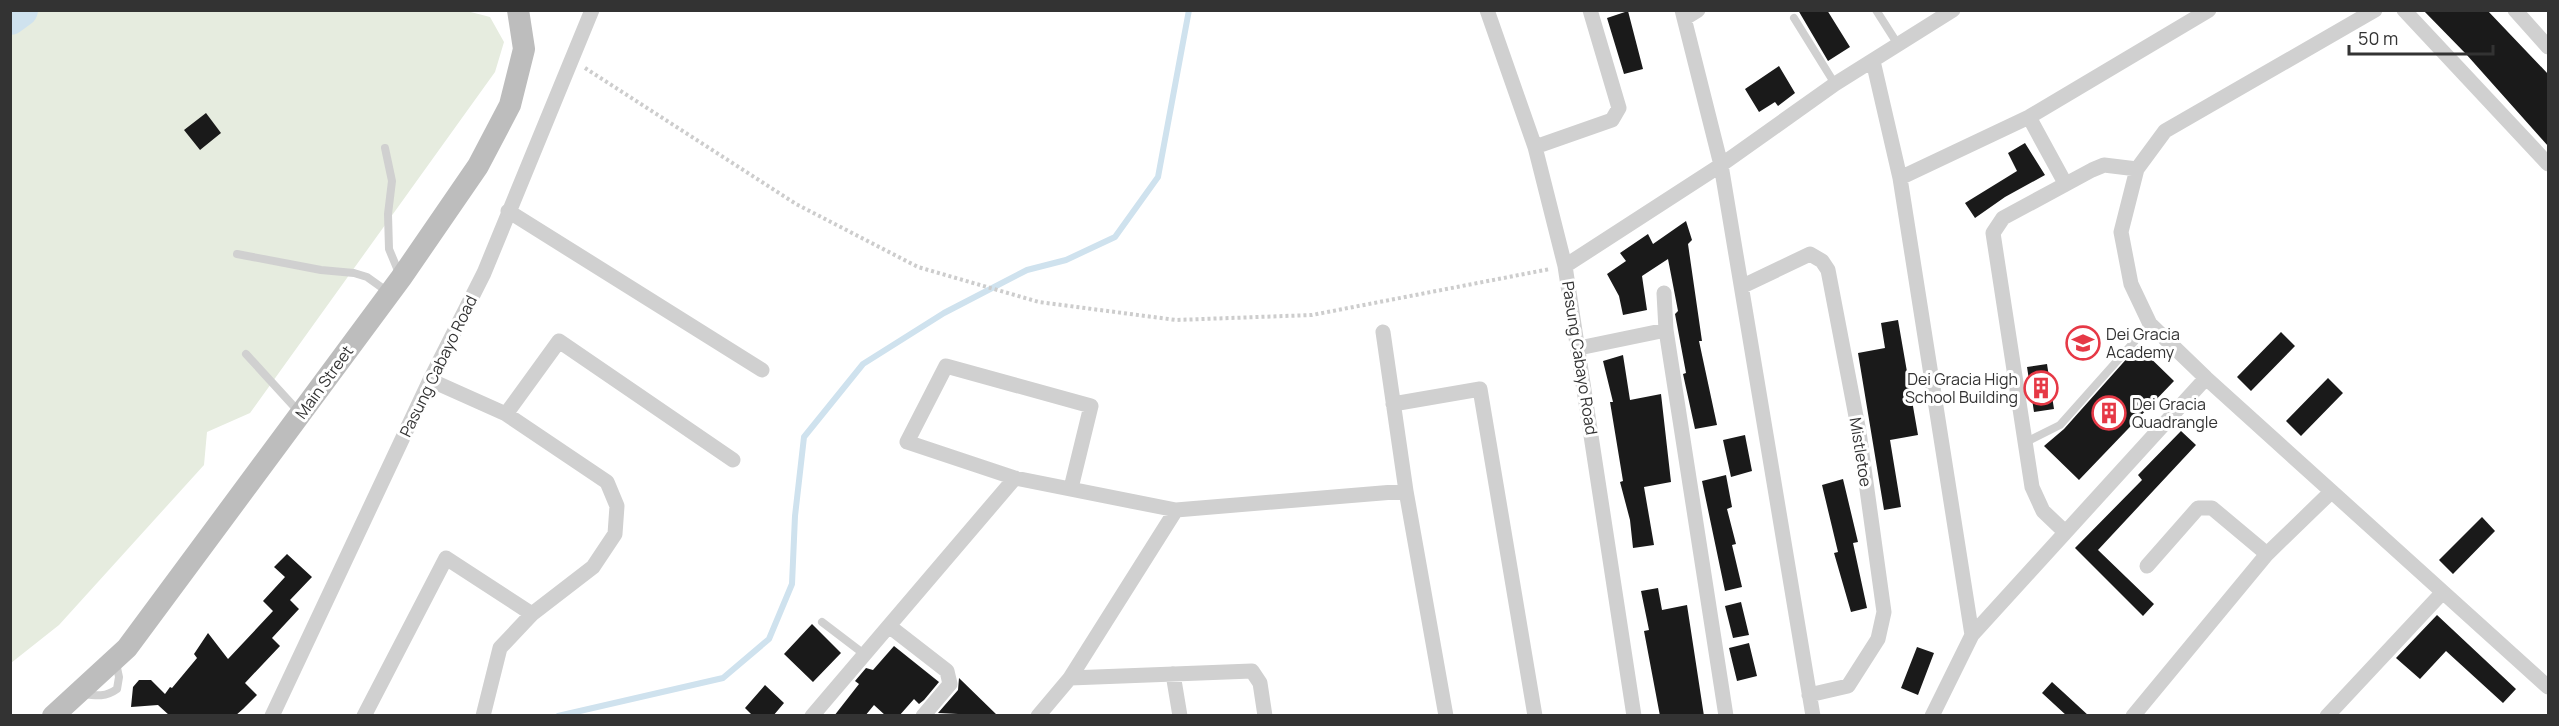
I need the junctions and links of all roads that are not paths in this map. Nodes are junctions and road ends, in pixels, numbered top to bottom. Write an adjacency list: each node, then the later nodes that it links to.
1 (518, 10): 28 (street, Main Street)
2 (592, 10): 25 (street, Pasung Cabayo Road)
3 (1487, 10): 18 (street, Pasung Cabayo Road)
4 (1590, 10): 18 (street)
5 (1876, 10): 13 (lane)
6 (1953, 10): 13 (street)
7 (2209, 10): 17 (street)
8 (2375, 10): 22 (street)
9 (2404, 10): 20 (street)
10 (2515, 10): 14 (street)
11 (1688, 13): 21 (street)
12 (1794, 18): 16 (lane)
13 (1897, 43): 15 (street)
14 (2548, 47)
15 (1873, 61): 16 (street); 23 (street)
16 (1834, 84): 21 (street)
17 (2029, 117): 23 (street); 24 (street)
18 (1535, 147): 27 (street, Pasung Cabayo Road)
19 (385, 148): 28 (lane)
20 (2548, 164)
21 (1721, 165): 27 (street); 29 (street)
22 (2137, 169): 24 (street); 31 (street)
23 (1900, 178): 56 (street)
24 (2065, 183): 42 (street)
25 (508, 211): 36 (street); 38 (street, Pasung Cabayo Road)
26 (237, 254): 28 (lane)
27 (1565, 266): 34 (street, Pasung Cabayo Road)
28 (395, 285): 40 (street, Main Street)
29 (1743, 286): 61 (street); 61 (street, Mistletoe)
30 (1664, 293): 32 (street)
31 (2150, 324): 37 (street); 42 (lane)
32 (1666, 330): 34 (street); 74 (street)
33 (1383, 332): 39 (street)
34 (1579, 348): 73 (street, Pasung Cabayo Road)
35 (246, 354): 40 (lane)
36 (762, 370)
37 (2206, 378): 47 (street); 49 (street)
38 (430, 380): 41 (street); 63 (street, Pasung Cabayo Road)
39 (1393, 404): 46 (street); 72 (street)
40 (300, 414): 62 (street, Main Street)
41 (506, 414): 43 (street); 53 (street)
42 (2024, 443): 49 (street)
43 (733, 460)
44 (1015, 478): 45 (street); 45 (street); 55 (street)
45 (1071, 488): 48 (street)
46 (1406, 491): 48 (street); 71 (street)
47 (2331, 492): 50 (street); 52 (street)
48 (1176, 510): 59 (street)
49 (2065, 532): 56 (street)
50 (2267, 554): 51 (street); 77 (street)
51 (2147, 566)
52 (2442, 593): 60 (street); 78 (street)
53 (532, 614): 64 (street); 65 (street)
54 (822, 622): 57 (lane)
55 (889, 626): 57 (street); 67 (street)
56 (1972, 635): 76 (street)
57 (864, 654): 66 (street)
58 (1173, 674): 59 (street); 69 (street); 70 (street)
59 (1070, 678): 68 (street)
60 (2548, 687)
61 (1809, 695): 75 (street)
62 (52, 716)
63 (272, 716)
64 (364, 716)
65 (483, 716)
66 (812, 716)
67 (923, 716)
68 (1038, 716)
69 (1180, 716)
70 (1265, 716)
71 (1446, 716)
72 (1535, 716)
73 (1634, 716)
74 (1726, 716)
75 (1813, 716)
76 (1932, 716)
77 (2133, 716)
78 (2327, 716)

